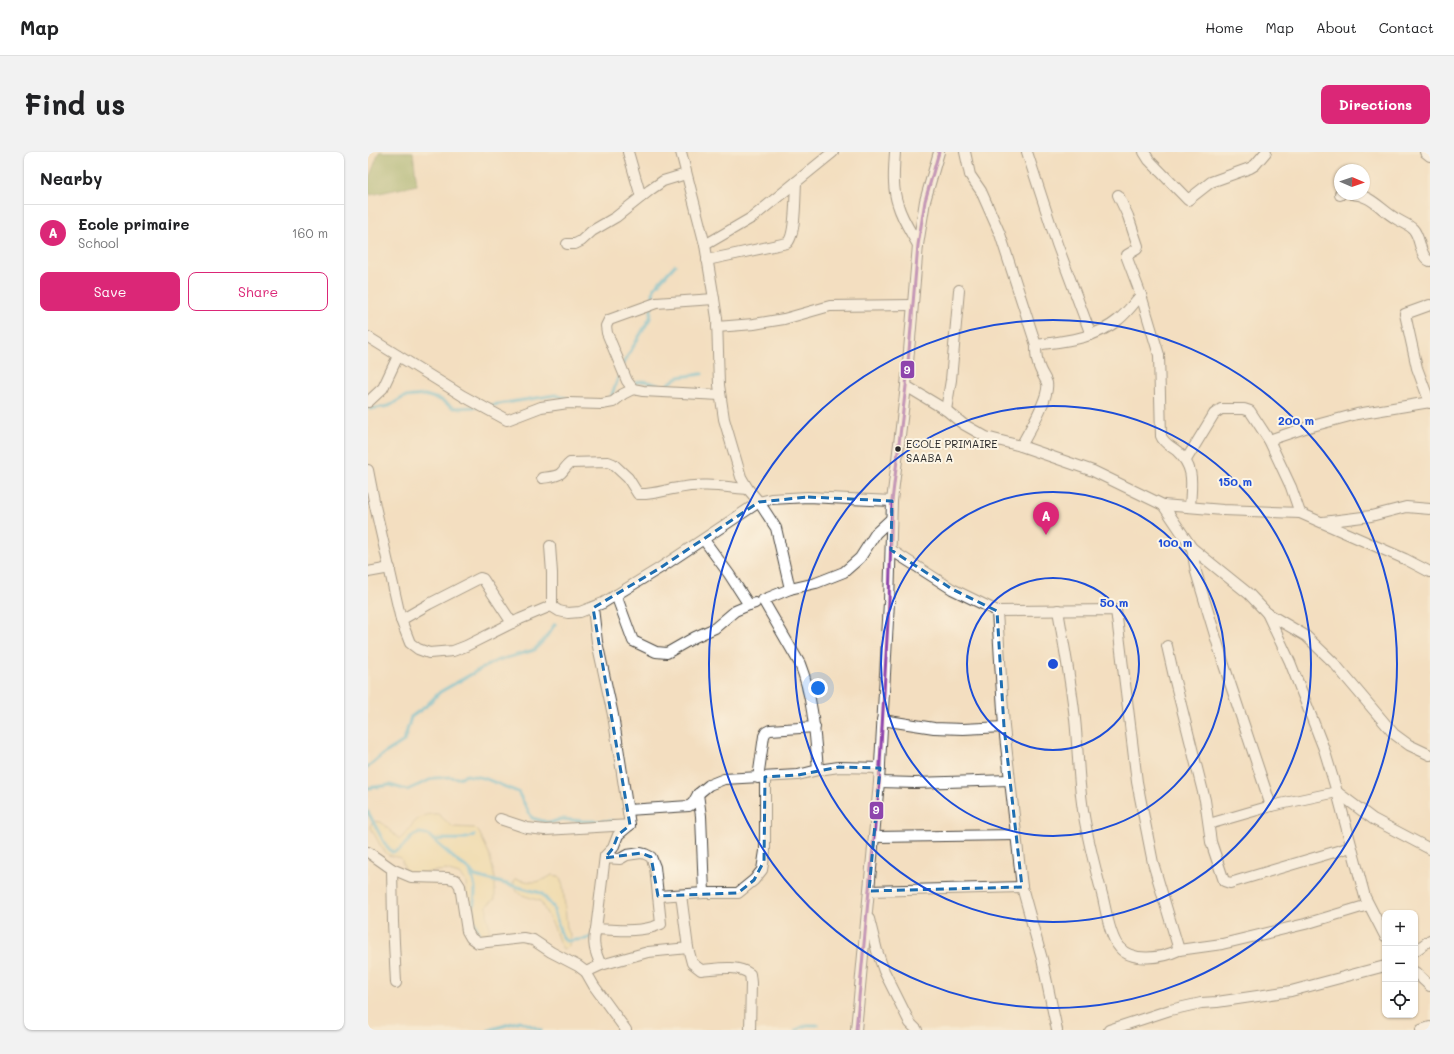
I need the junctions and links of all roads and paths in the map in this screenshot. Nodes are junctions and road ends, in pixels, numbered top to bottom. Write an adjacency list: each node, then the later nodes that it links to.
1 (628, 152): 15 (street)
2 (681, 152): 12 (street)
3 (833, 152): 13 (street)
4 (895, 152): 19 (street)
5 (939, 152): 19 (street)
6 (965, 152): 30 (street)
7 (1027, 152): 28 (street)
8 (1144, 152): 9 (street)
9 (1266, 152)
10 (1425, 152): 11 (street)
11 (1430, 156)
12 (686, 174): 15 (street); 18 (street)
13 (796, 182): 18 (street); 20 (street)
14 (1118, 195): 23 (street)
15 (641, 197): 17 (street)
16 (1370, 200): 21 (street)
17 (568, 244)
18 (705, 245): 20 (street)
19 (918, 245): 25 (street)
20 (708, 260): 24 (street)
21 (1430, 261)
22 (958, 290): 37 (street)
23 (1141, 295): 28 (street); 40 (street)
24 (714, 299): 27 (street); 33 (street)
25 (912, 305): 27 (street); 32 (street)
26 (1430, 305): 36 (street)
27 (717, 327): 34 (street)
28 (1091, 334): 30 (street)
29 (368, 337): 31 (street)
30 (1036, 345): 39 (street)
31 (398, 356): 33 (street); 35 (street)
32 (906, 386): 37 (street); 44 (street)
33 (633, 389): 34 (street)
34 (720, 395): 43 (street)
35 (368, 402)
36 (1430, 402): 38 (street)
37 (946, 410): 39 (street)
38 (1269, 440): 40 (street); 49 (street)
39 (1021, 446): 46 (street)
40 (1186, 460): 47 (street)
41 (369, 476): 56 (street)
42 (542, 478): 43 (street)
43 (748, 490): 45 (street)
44 (892, 500): 45 (street); 50 (street)
45 (759, 502): 52 (street); 59 (street)
46 (1162, 504): 47 (street); 54 (street)
47 (1190, 507): 49 (street)
48 (1430, 509): 51 (street)
49 (1300, 513): 51 (street)
50 (891, 519): 55 (street); 59 (street)
51 (1323, 522): 58 (street)
52 (704, 540): 60 (street); 62 (street)
53 (550, 546): 63 (street)
54 (1192, 548): 67 (street); 82 (street)
55 (891, 550): 66 (street); 71 (street)
56 (390, 568): 57 (street); 68 (street)
57 (368, 572)
58 (1430, 572)
59 (790, 589): 61 (street)
60 (616, 595): 62 (street); 64 (street)
61 (763, 600): 62 (street); 72 (street)
62 (749, 605)
63 (552, 606): 64 (street); 69 (street)
64 (593, 608): 83 (street)
65 (1058, 610): 66 (street); 106 (street); 106 (street)
66 (997, 611): 73 (street)
67 (1267, 613): 74 (street); 80 (street)
68 (401, 620): 69 (street); 69 (street)
69 (512, 623)
70 (1168, 646): 85 (street)
71 (882, 720): 73 (street); 75 (street)
72 (815, 727): 76 (street); 77 (street)
73 (1004, 727): 78 (street)
74 (1430, 755)
75 (880, 768): 76 (street); 79 (street)
76 (818, 770): 77 (street)
77 (761, 778): 81 (street); 96 (street)
78 (1010, 780): 79 (street); 87 (street)
79 (879, 782): 88 (street)
80 (1337, 792): 82 (street); 89 (street); 90 (street)
81 (698, 794): 83 (street); 96 (street)
82 (1271, 806): 85 (street)
83 (628, 810): 86 (street)
84 (500, 819): 86 (street)
85 (1209, 824): 89 (street)
86 (630, 825): 92 (street)
87 (1016, 835): 88 (street); 94 (street)
88 (875, 837): 95 (street)
89 (1351, 847): 99 (street)
90 (1430, 849)
91 (368, 852): 93 (street)
92 (605, 858): 98 (street); 101 (street)
93 (392, 870): 109 (street); 111 (street)
94 (1022, 887): 95 (street); 118 (street)
95 (869, 891): 100 (street)
96 (704, 893): 97 (street)
97 (681, 895): 98 (street); 104 (street)
98 (658, 896): 101 (street)
99 (1368, 905): 102 (street); 106 (street)
100 (867, 912): 114 (street); 117 (street)
101 (596, 930): 107 (street)
102 (1382, 931)
103 (1430, 940): 105 (street)
104 (688, 948): 107 (street); 116 (street)
105 (1418, 948)
106 (1178, 950)
107 (601, 965): 109 (street)
108 (1382, 967): 119 (street)
109 (586, 972): 115 (street)
110 (1418, 975): 112 (street)
111 (396, 984)
112 (1430, 986)
113 (1430, 1027): 120 (street)
114 (913, 1028)
115 (626, 1030)
116 (750, 1030)
117 (856, 1030)
118 (1057, 1030)
119 (1109, 1030)
120 (1421, 1030)

